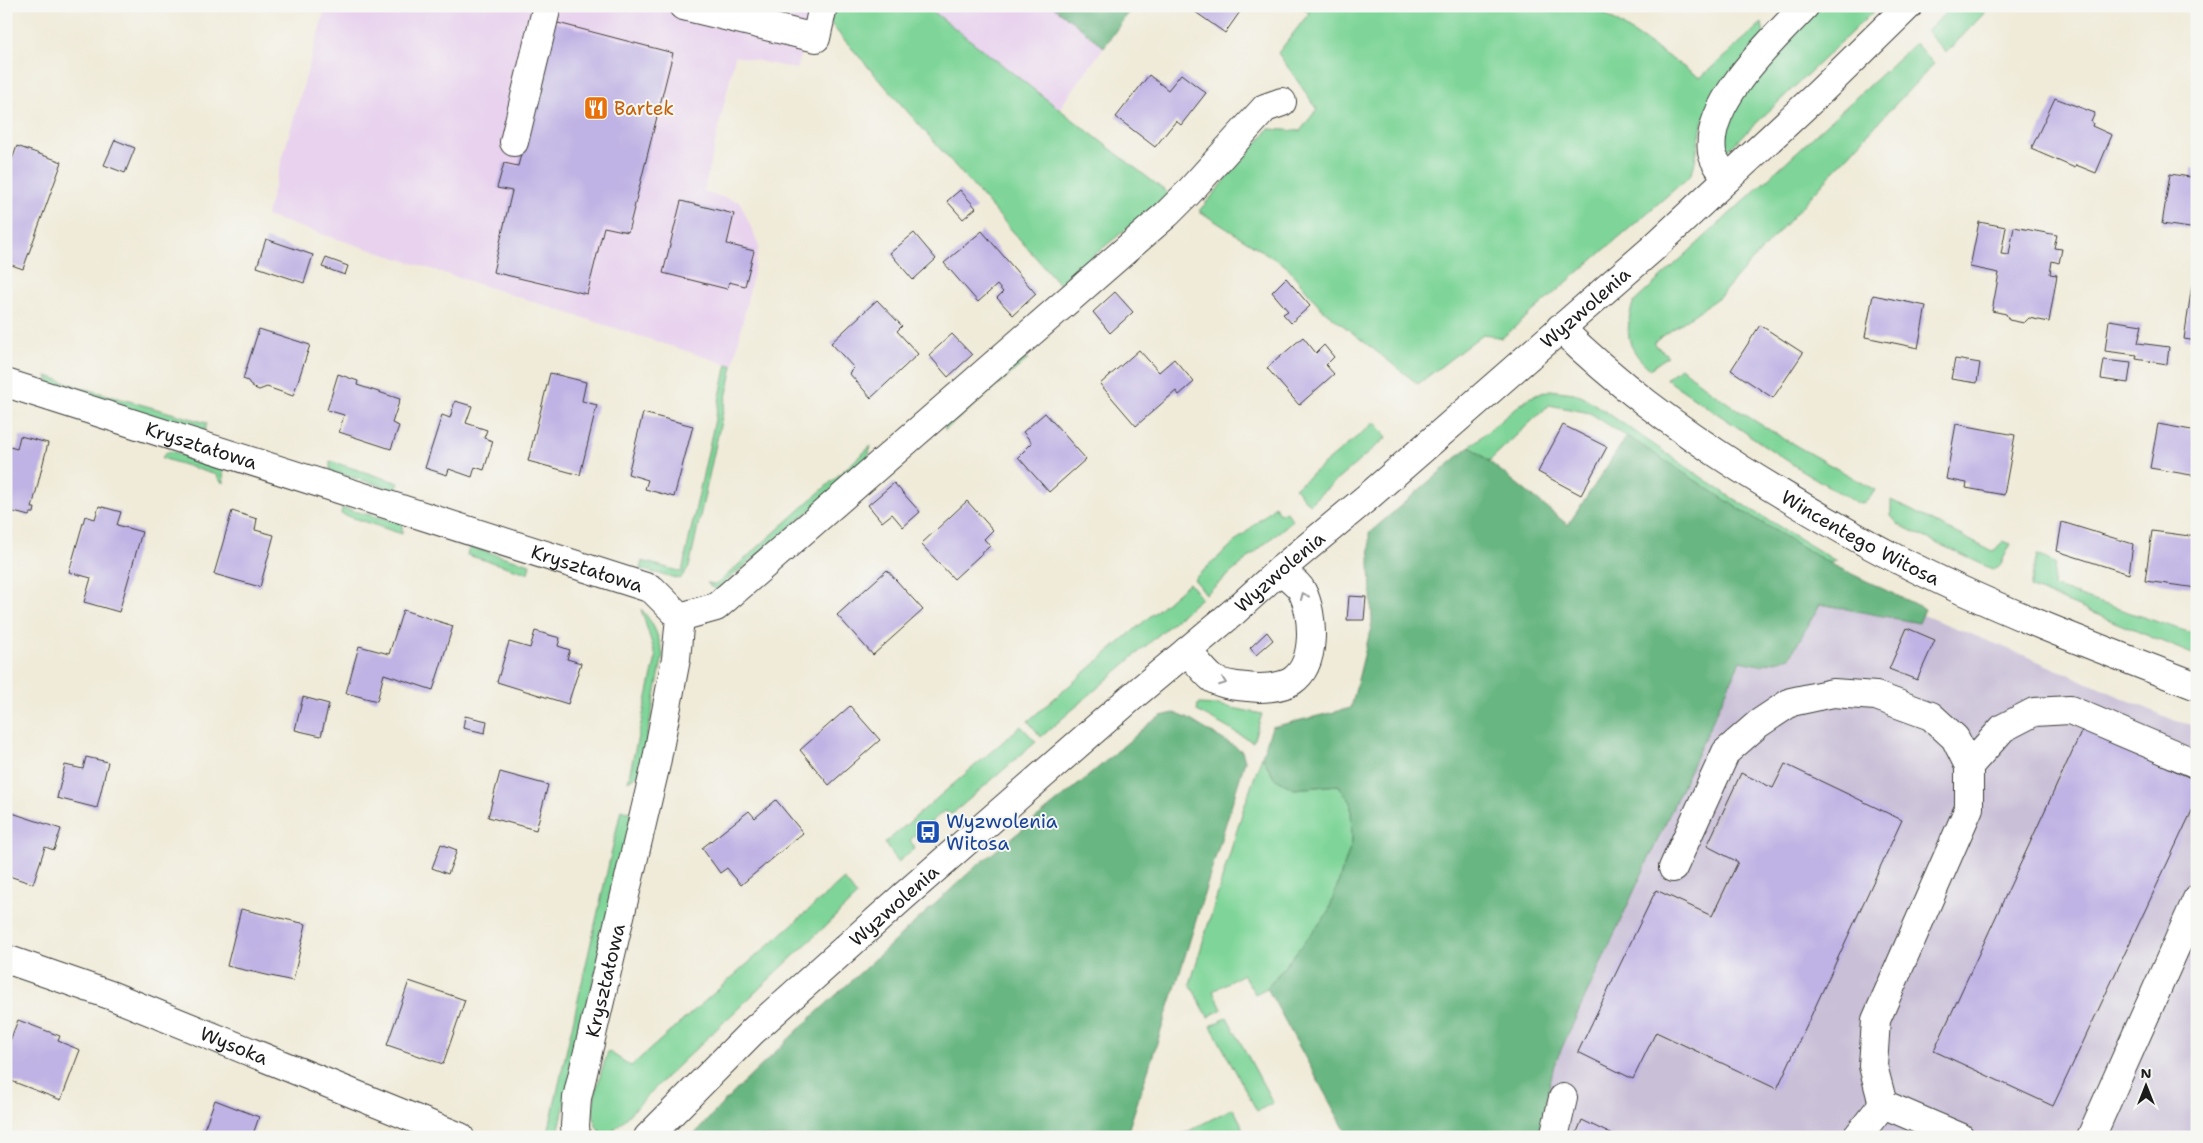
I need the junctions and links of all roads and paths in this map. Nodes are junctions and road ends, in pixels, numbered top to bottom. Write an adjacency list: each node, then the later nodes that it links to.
1 (548, 6): 7 (street)
2 (683, 6): 3 (street)
3 (823, 6)
4 (1805, 6): 8 (street)
5 (1908, 6): 8 (street, Wyzwolenia)
6 (1282, 102): 12 (street)
7 (514, 142)
8 (1727, 179): 9 (street, Wyzwolenia)
9 (1560, 328): 11 (street, Wyzwolenia); 14 (street, Wincentego Witosa)
10 (6, 383): 12 (street, Kryształowa)
11 (1280, 570): 13 (street, Wyzwolenia); 13 (street, one-way to 11)
12 (680, 617): 23 (street, Kryształowa)
13 (1187, 651): 24 (street, Wyzwolenia)
14 (2197, 686)
15 (2197, 764): 16 (street)
16 (1968, 766): 17 (street); 21 (street)
17 (1673, 868)
18 (2197, 899): 28 (street)
19 (6, 959): 22 (street, Wysoka)
20 (1563, 1098): 25 (street)
21 (1883, 1104): 26 (street); 27 (street)
22 (460, 1137)
23 (576, 1137)
24 (648, 1137)
25 (1554, 1137)
26 (1857, 1137)
27 (1960, 1137)
28 (2091, 1137)

